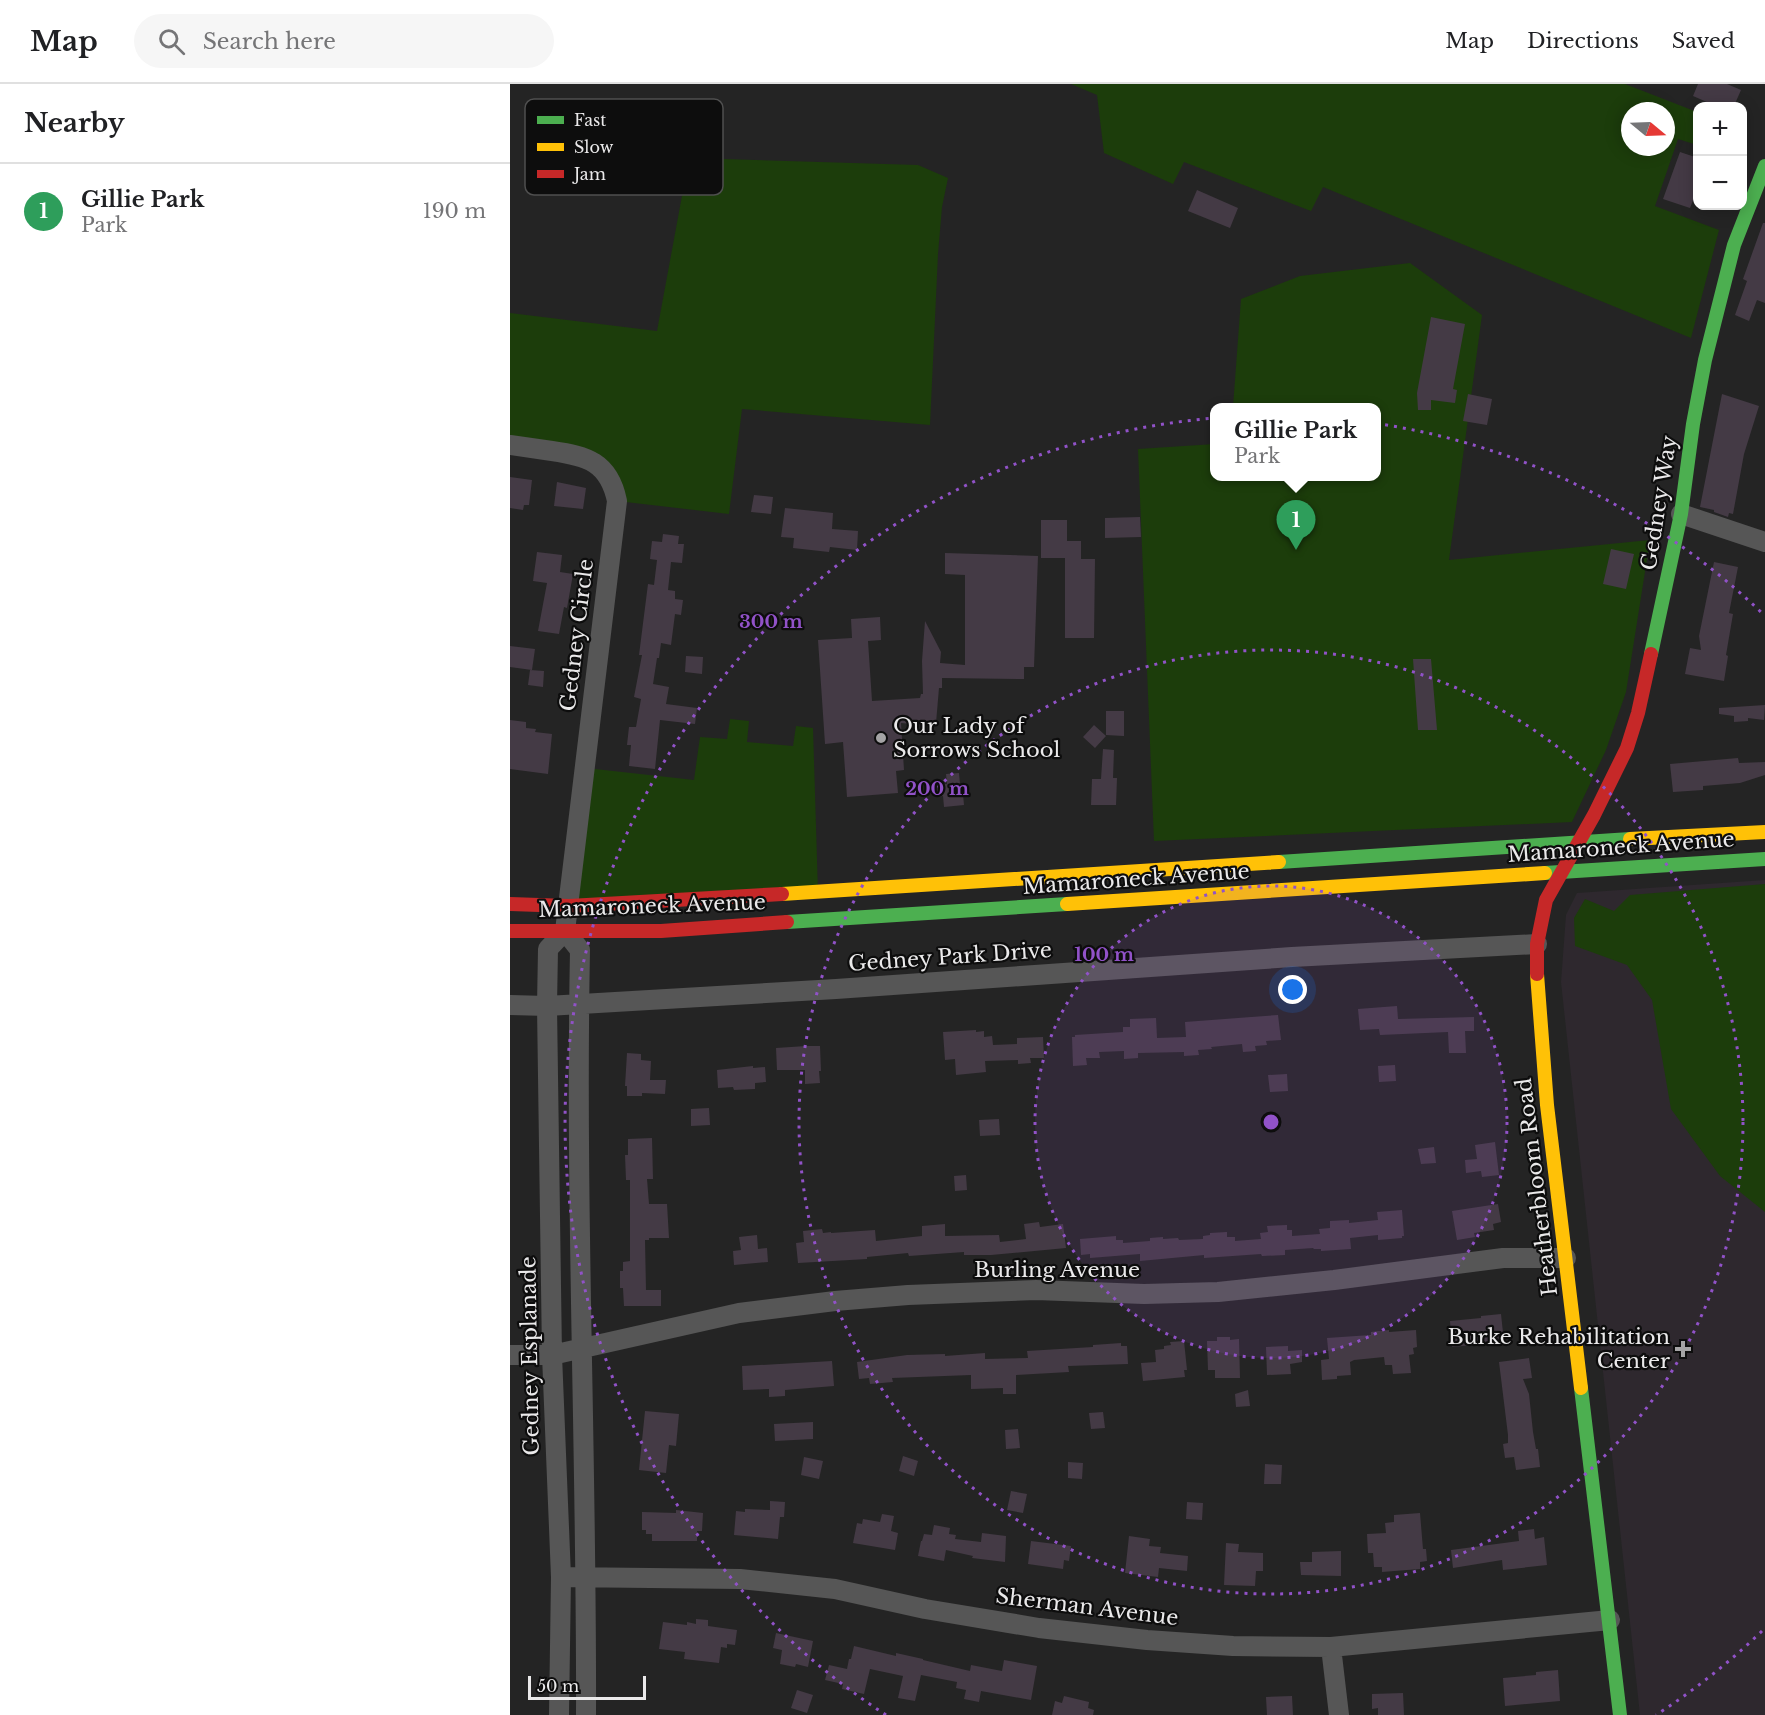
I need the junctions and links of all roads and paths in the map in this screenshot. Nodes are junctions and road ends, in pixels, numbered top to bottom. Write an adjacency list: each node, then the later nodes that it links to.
1 (1763, 177): 3 (main road, Gedney Way)
2 (510, 445): 10 (street, Gedney Circle)
3 (1681, 514): 4 (street); 6 (main road, Gedney Way)
4 (1765, 542)
5 (1765, 832): 6 (main road, Mamaroneck Avenue)
6 (1580, 842): 8 (main road, Heatherbloom Road); 10 (main road, Mamaroneck Avenue)
7 (1765, 859): 8 (main road, Mamaroneck Avenue)
8 (1563, 872): 12 (main road, Mamaroneck Avenue); 13 (main road, Heatherbloom Road)
9 (510, 904): 10 (main road, Mamaroneck Avenue)
10 (569, 906): 12 (street, Gedney Esplanade)
11 (510, 931): 12 (main road, Mamaroneck Avenue)
12 (565, 931): 14 (street); 16 (street, Gedney Esplanade)
13 (1537, 944): 14 (street, Gedney Park Drive); 17 (main road, Heatherbloom Road)
14 (579, 1004): 16 (street, Gedney Park Drive); 18 (street)
15 (510, 1005): 16 (street, Gedney Park Drive)
16 (547, 1006): 20 (street, Gedney Esplanade)
17 (1566, 1258): 18 (street, Burling Avenue); 23 (main road, Heatherbloom Road)
18 (581, 1347): 20 (street, Burling Avenue); 22 (street)
19 (510, 1355): 20 (street, Burling Avenue)
20 (552, 1355): 21 (street, Gedney Esplanade)
21 (561, 1577): 22 (street, Sherman Avenue); 25 (street, Gedney Esplanade)
22 (587, 1577): 24 (street, Sherman Avenue); 26 (street)
23 (1610, 1620): 24 (street, Sherman Avenue); 28 (main road, Heatherbloom Road)
24 (1331, 1647): 27 (street)
25 (559, 1715)
26 (586, 1715)
27 (1339, 1715)
28 (1620, 1715)

